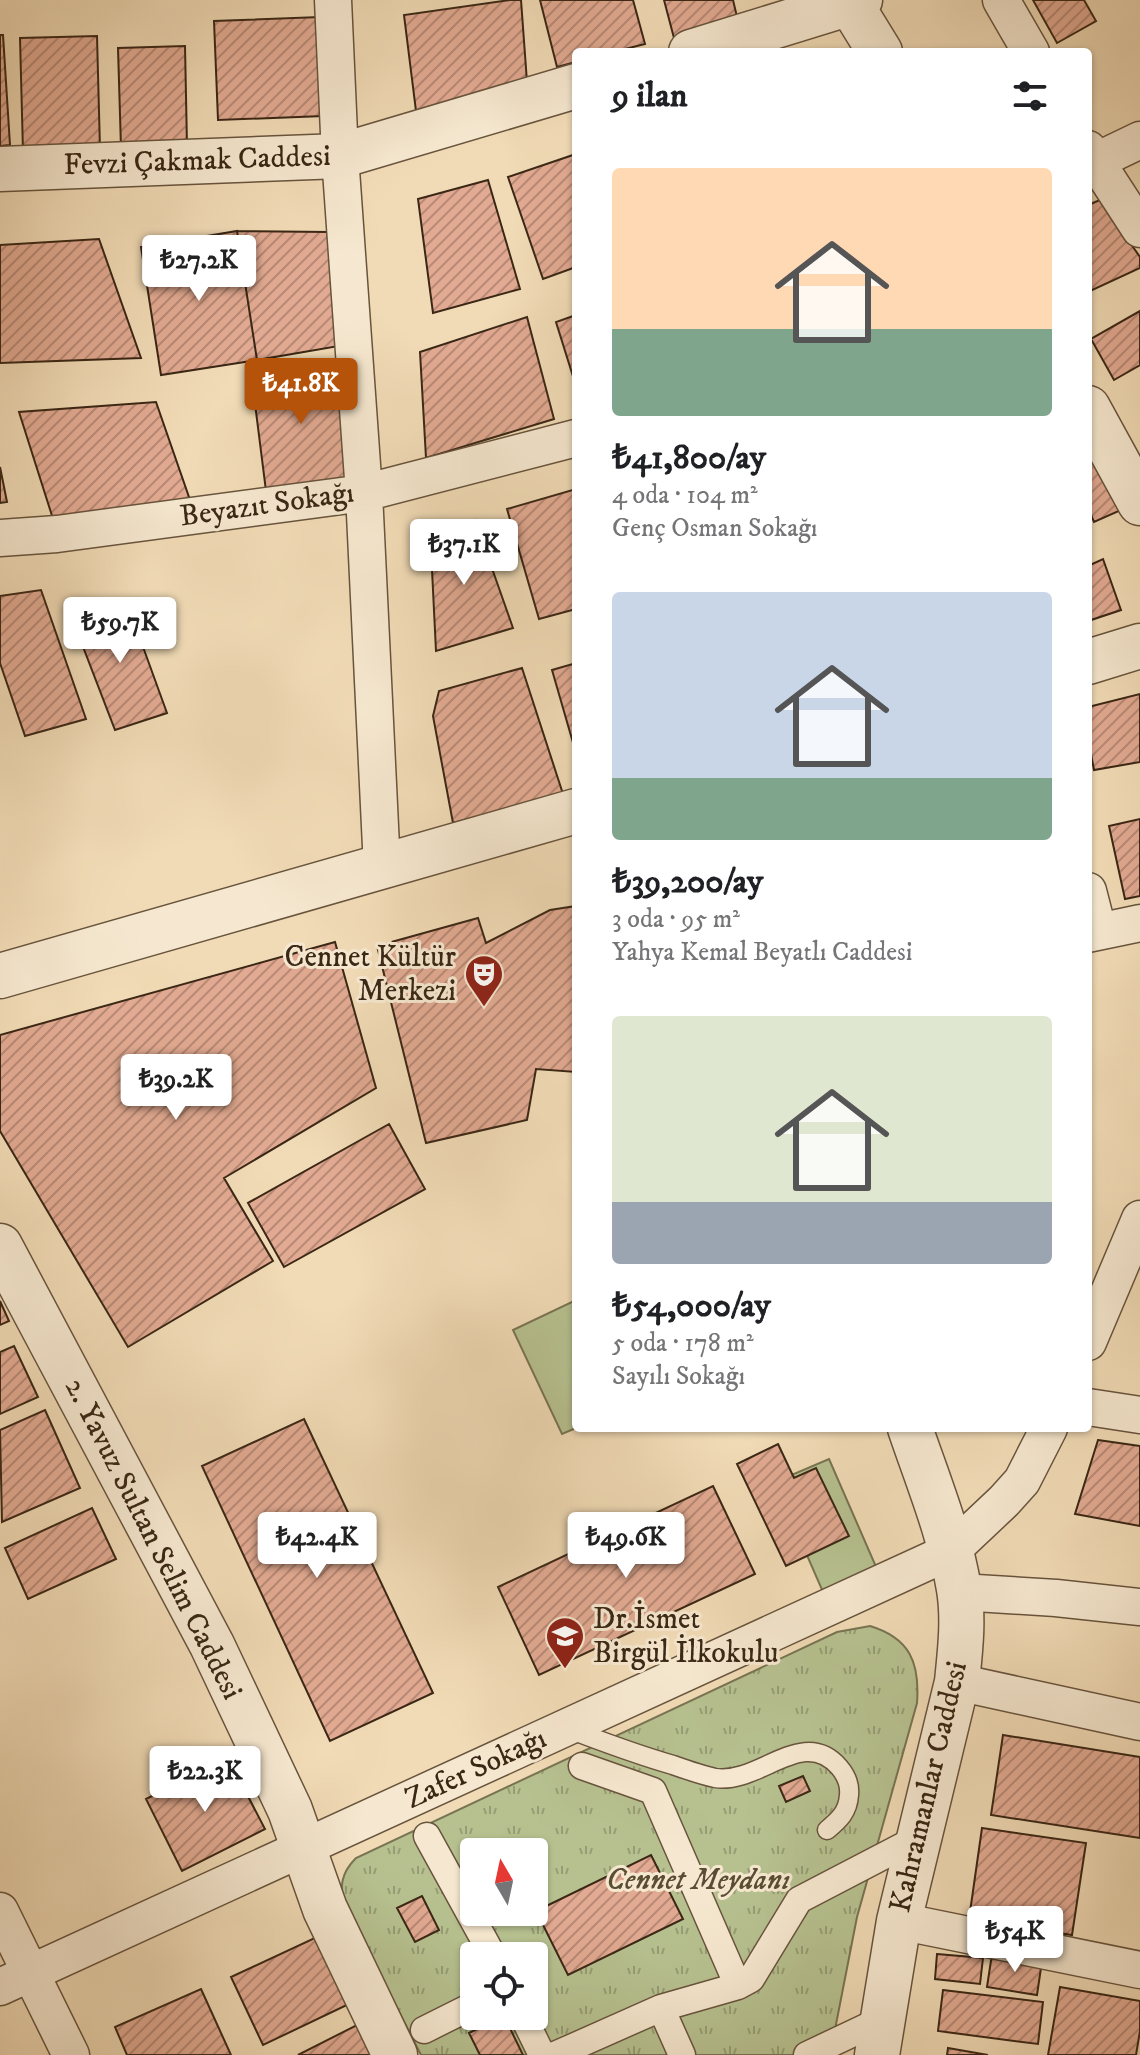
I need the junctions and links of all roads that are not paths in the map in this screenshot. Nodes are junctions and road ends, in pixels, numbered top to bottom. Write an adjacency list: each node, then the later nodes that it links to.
1 (333, 0): 9 (street)
2 (1001, 0): 6 (street)
3 (853, 1): 4 (street); 5 (street)
4 (704, 48)
5 (878, 48)
6 (1029, 48)
7 (572, 87): 9 (street, Fevzi Çakmak Caddesi)
8 (1140, 140): 10 (street)
9 (340, 156): 12 (street, Fevzi Çakmak Caddesi); 16 (street)
10 (1092, 159)
11 (1092, 160): 13 (street)
12 (0, 169)
13 (1140, 229)
14 (1092, 415): 17 (street)
15 (572, 439): 16 (street, Beyazıt Sokağı)
16 (364, 493): 18 (street, Beyazıt Sokağı); 22 (street)
17 (1140, 503)
18 (0, 538)
19 (1140, 646): 20 (street)
20 (1092, 661)
21 (572, 812): 22 (street)
22 (382, 868): 25 (street)
23 (1140, 923): 24 (street)
24 (1093, 932)
25 (0, 976)
26 (1140, 1219): 28 (street)
27 (0, 1246): 43 (street, 2. Yavuz Sultan Selim Caddesi)
28 (1130, 1267): 29 (street)
29 (1092, 1335)
30 (1092, 1408): 31 (street)
31 (1140, 1415)
32 (911, 1432): 34 (street, Kahramanlar Caddesi)
33 (1047, 1432): 34 (street)
34 (956, 1572): 35 (street); 36 (street, Kahramanlar Caddesi); 38 (street, Zafer Sokağı)
35 (1140, 1607)
36 (957, 1682): 37 (street); 42 (street, Kahramanlar Caddesi)
37 (1140, 1722)
38 (566, 1728): 40 (lane); 43 (street, Zafer Sokağı)
39 (582, 1766): 49 (street)
40 (827, 1830)
41 (427, 1836): 46 (street)
42 (920, 1837): 45 (street, Kahramanlar Caddesi); 49 (street)
43 (304, 1848): 48 (street, Zafer Sokağı); 54 (street, 2. Yavuz Sultan Selim Caddesi)
44 (0, 1911): 48 (street)
45 (899, 1921): 47 (street); 53 (street, Kahramanlar Caddesi)
46 (485, 1942)
47 (1140, 1970)
48 (16, 1980): 55 (street)
49 (738, 1986): 50 (street)
50 (661, 2008): 57 (street); 58 (street)
51 (460, 2013): 54 (street)
52 (530, 2030): 56 (street)
53 (880, 2037): 59 (street)
54 (409, 2042)
55 (71, 2055)
56 (542, 2055)
57 (555, 2055)
58 (682, 2055)
59 (807, 2055)

